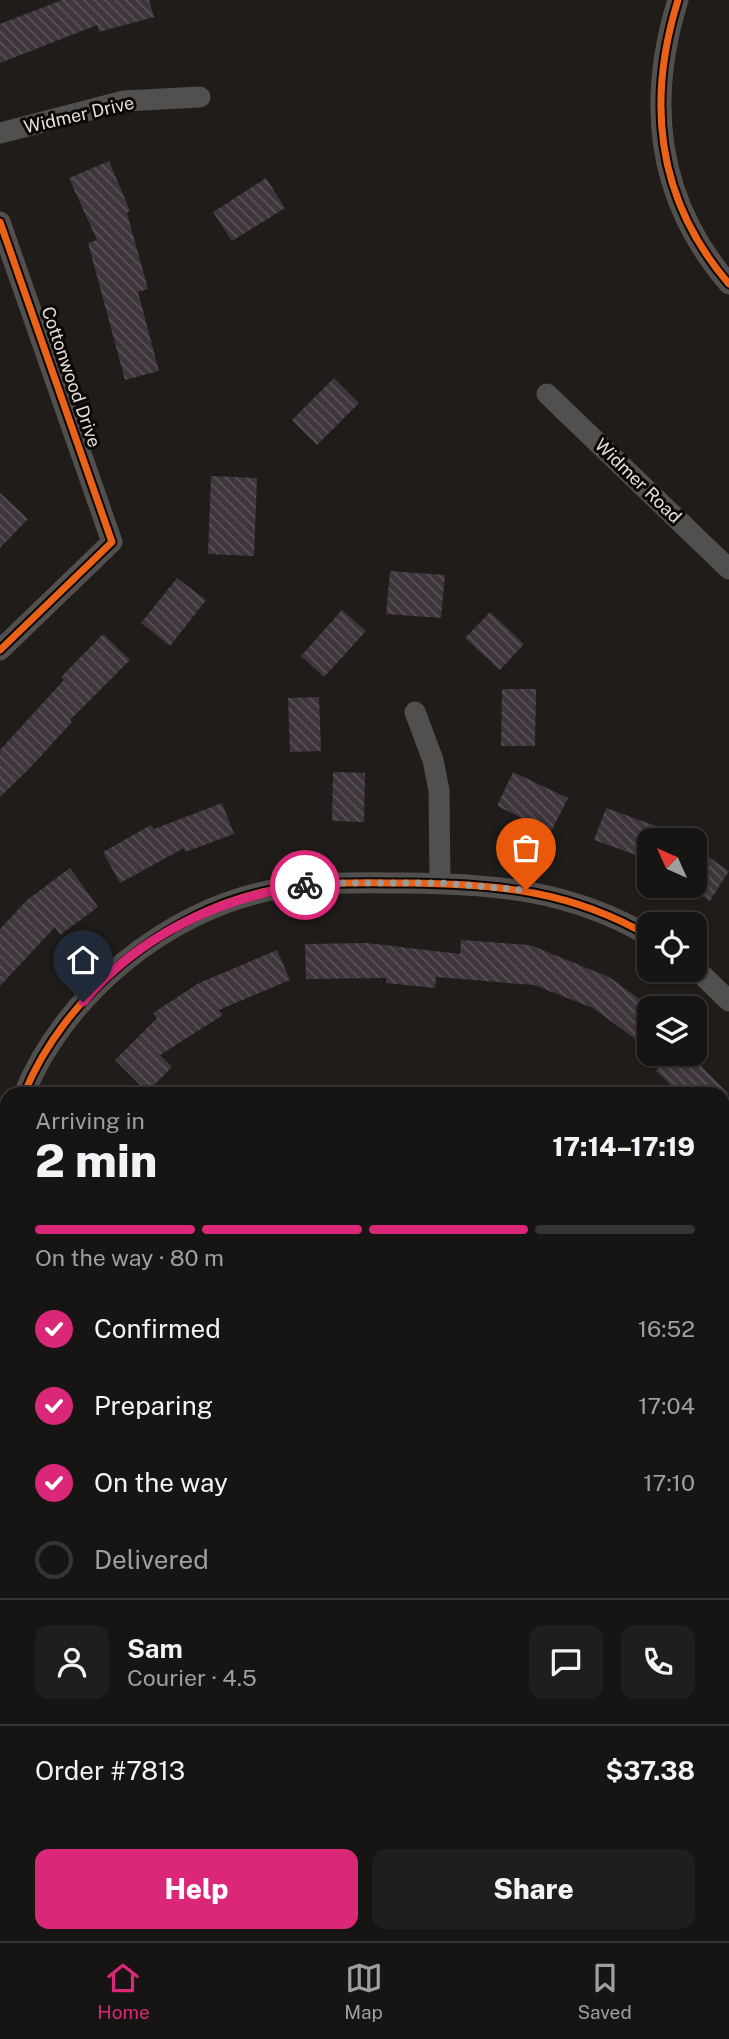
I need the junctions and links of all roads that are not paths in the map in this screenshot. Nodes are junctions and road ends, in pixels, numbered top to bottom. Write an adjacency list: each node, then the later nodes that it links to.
1 (678, 0): 5 (street)
2 (200, 97): 3 (street, Widmer Drive)
3 (0, 133)
4 (0, 222): 8 (street, Cottonwood Drive)
5 (729, 284)
6 (547, 394): 7 (street, Widmer Road)
7 (729, 569)
8 (0, 650)
9 (415, 712): 10 (street)
10 (440, 883): 11 (street); 14 (street)
11 (637, 929)
12 (707, 979): 13 (street)
13 (729, 1000)
14 (27, 1087)

